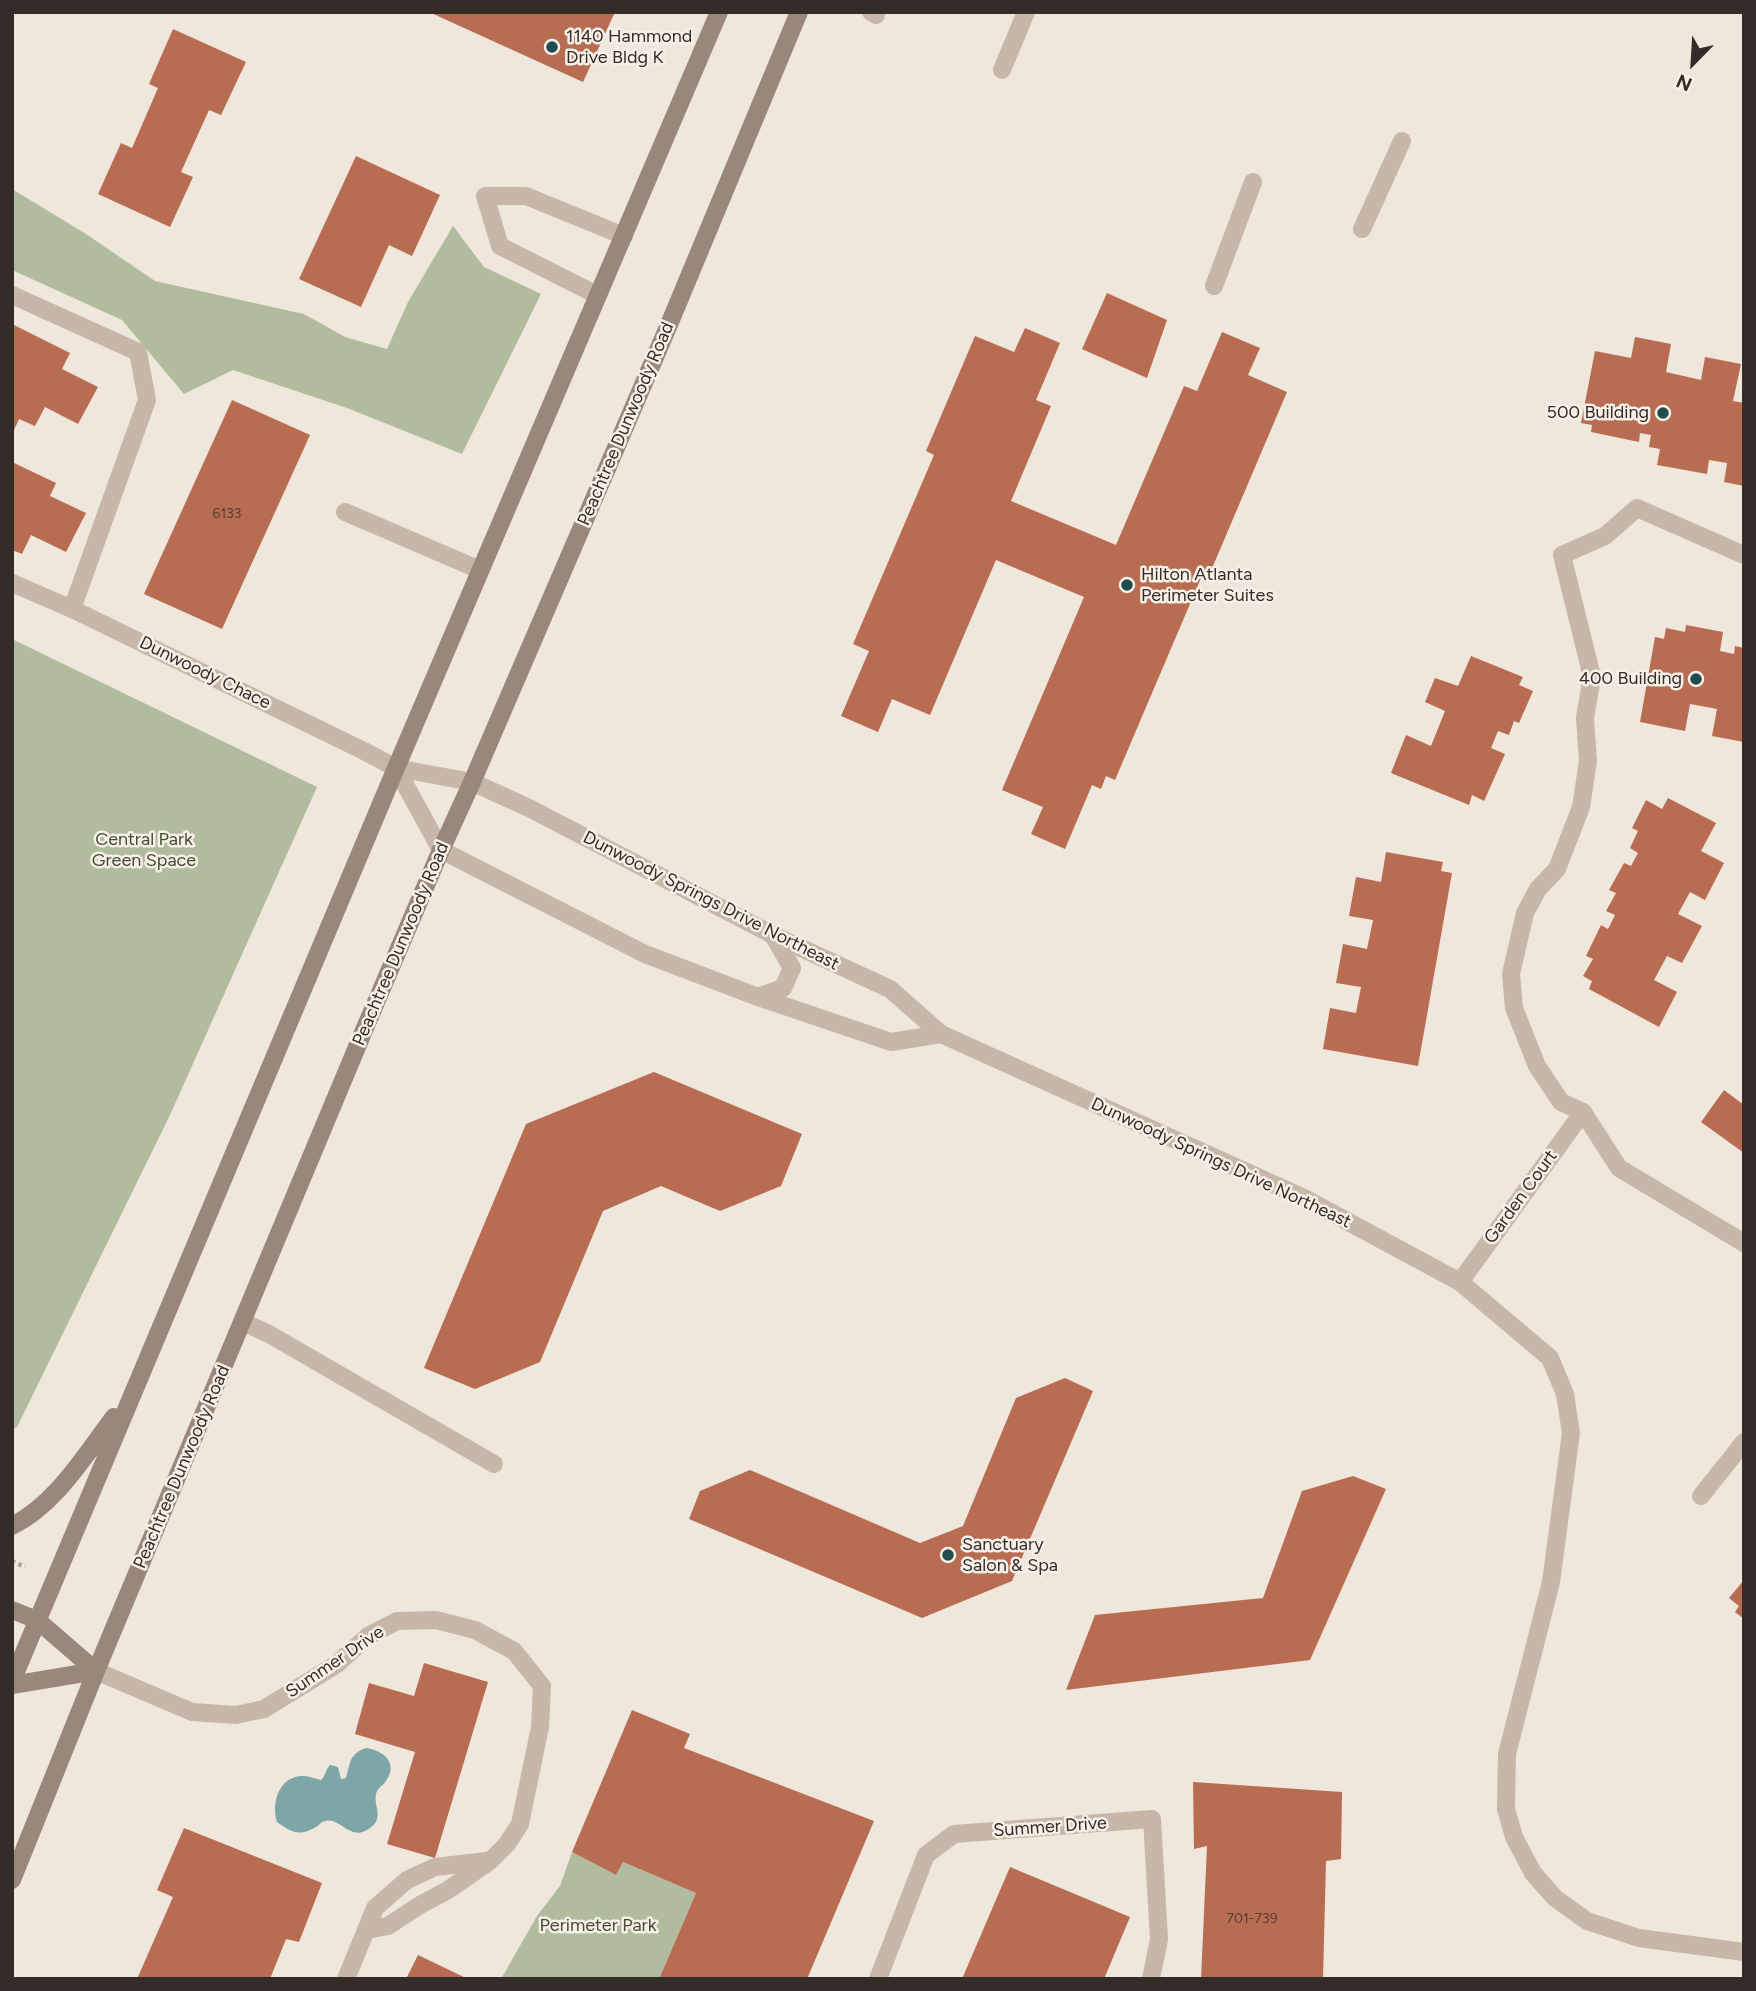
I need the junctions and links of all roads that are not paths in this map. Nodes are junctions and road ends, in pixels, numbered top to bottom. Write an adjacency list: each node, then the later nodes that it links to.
1 (719, 12): 8 (main road)
2 (799, 12): 18 (main road, Peachtree Dunwoody Road)
3 (1026, 12): 4 (street)
4 (1002, 70)
5 (1402, 141): 7 (street)
6 (1253, 182): 9 (street)
7 (1362, 229)
8 (624, 236): 11 (main road); 11 (street)
9 (1214, 286)
10 (12, 295): 16 (street)
11 (597, 295): 14 (main road)
12 (345, 512): 14 (street)
13 (1744, 555): 23 (street)
14 (480, 570): 17 (main road)
15 (12, 583): 16 (street, Dunwoody Chace)
16 (72, 609): 17 (street, Dunwoody Chace)
17 (396, 768): 18 (street, Dunwoody Chace); 19 (street); 27 (main road)
18 (472, 782): 19 (main road, Peachtree Dunwoody Road); 20 (street, Dunwoody Springs Drive Northeast)
19 (441, 849): 21 (street); 26 (main road, Peachtree Dunwoody Road)
20 (772, 935): 21 (street); 22 (street, Dunwoody Springs Drive Northeast)
21 (758, 997): 22 (street)
22 (941, 1034): 25 (street, Dunwoody Springs Drive Northeast)
23 (1583, 1112): 24 (street); 25 (street, Garden Court)
24 (1744, 1243)
25 (1460, 1282): 39 (street, Dunwoody Springs Drive Northeast)
26 (243, 1322): 29 (street); 34 (main road, Peachtree Dunwoody Road)
27 (130, 1398): 31 (main road); 33 (main road)
28 (1744, 1442): 30 (street)
29 (494, 1464)
30 (1701, 1496)
31 (12, 1526)
32 (12, 1610): 33 (main road)
33 (37, 1620): 34 (main road); 35 (main road)
34 (96, 1671): 35 (main road); 36 (street, Summer Drive); 37 (main road, Peachtree Dunwoody Road)
35 (12, 1683)
36 (490, 1861): 38 (street, Summer Drive); 38 (street)
37 (12, 1880)
38 (367, 1930): 40 (street)
39 (1744, 1952)
40 (346, 1979)
41 (878, 1979): 42 (street, Summer Drive)
42 (1152, 1979)

